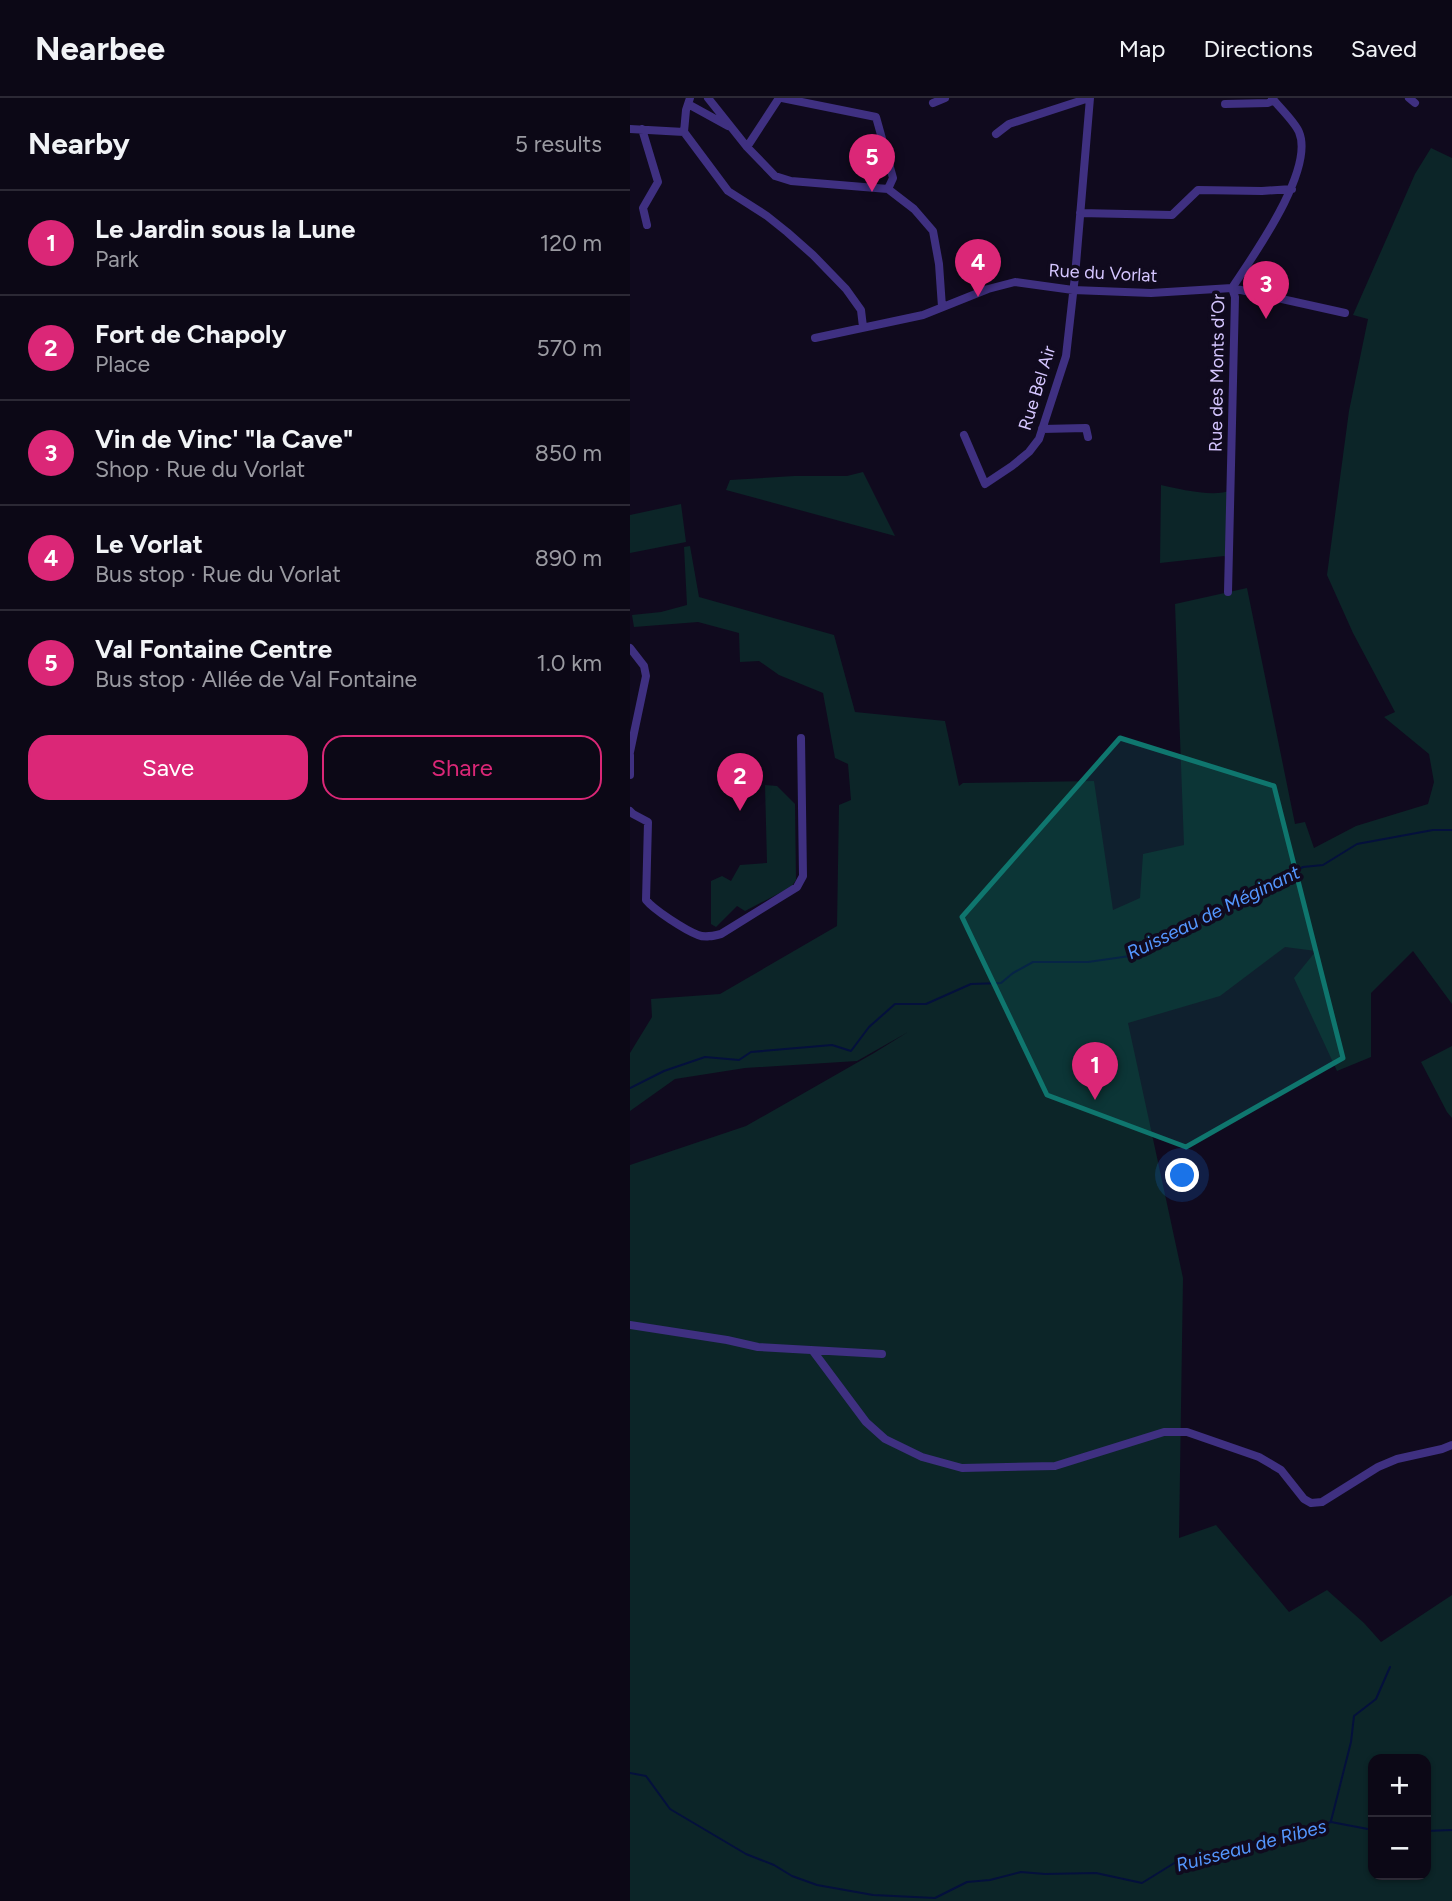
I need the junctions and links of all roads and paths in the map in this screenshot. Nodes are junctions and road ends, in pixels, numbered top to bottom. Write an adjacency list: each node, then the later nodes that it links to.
1 (708, 98): 9 (street)
2 (781, 98): 14 (street); 16 (street)
3 (944, 98): 7 (street)
4 (1090, 98): 13 (street); 17 (street, Rue Bel Air)
5 (1273, 99): 8 (street); 15 (street, Rue des Monts d'Or)
6 (689, 101): 9 (street); 12 (street)
7 (933, 103)
8 (1226, 104)
9 (731, 127): 14 (street)
10 (630, 129): 11 (street)
11 (642, 129): 12 (street); 18 (street)
12 (684, 132): 23 (street)
13 (996, 134)
14 (747, 147): 16 (street)
15 (1292, 189): 17 (street); 19 (street, Rue des Monts d'Or)
16 (888, 190): 21 (street)
17 (1080, 213): 20 (street, Rue Bel Air)
18 (647, 225)
19 (1232, 288): 20 (street, Rue du Vorlat); 22 (street, Rue du Vorlat); 28 (street, Rue des Monts d'Or)
20 (1073, 289): 21 (street, Rue du Vorlat); 25 (street, Rue Bel Air)
21 (942, 307): 23 (street, Rue du Vorlat)
22 (1345, 313)
23 (863, 327): 24 (street, Rue du Vorlat)
24 (815, 338)
25 (1042, 429): 26 (street, Rue Bel Air); 27 (street)
26 (964, 435)
27 (1088, 437)
28 (1228, 592)
29 (630, 648): 31 (street)
30 (801, 738): 33 (street)
31 (630, 753): 32 (street)
32 (630, 775)
33 (630, 811)
34 (630, 1325): 35 (street)
35 (813, 1351): 36 (street); 37 (street)
36 (882, 1354)
37 (1452, 1445)

